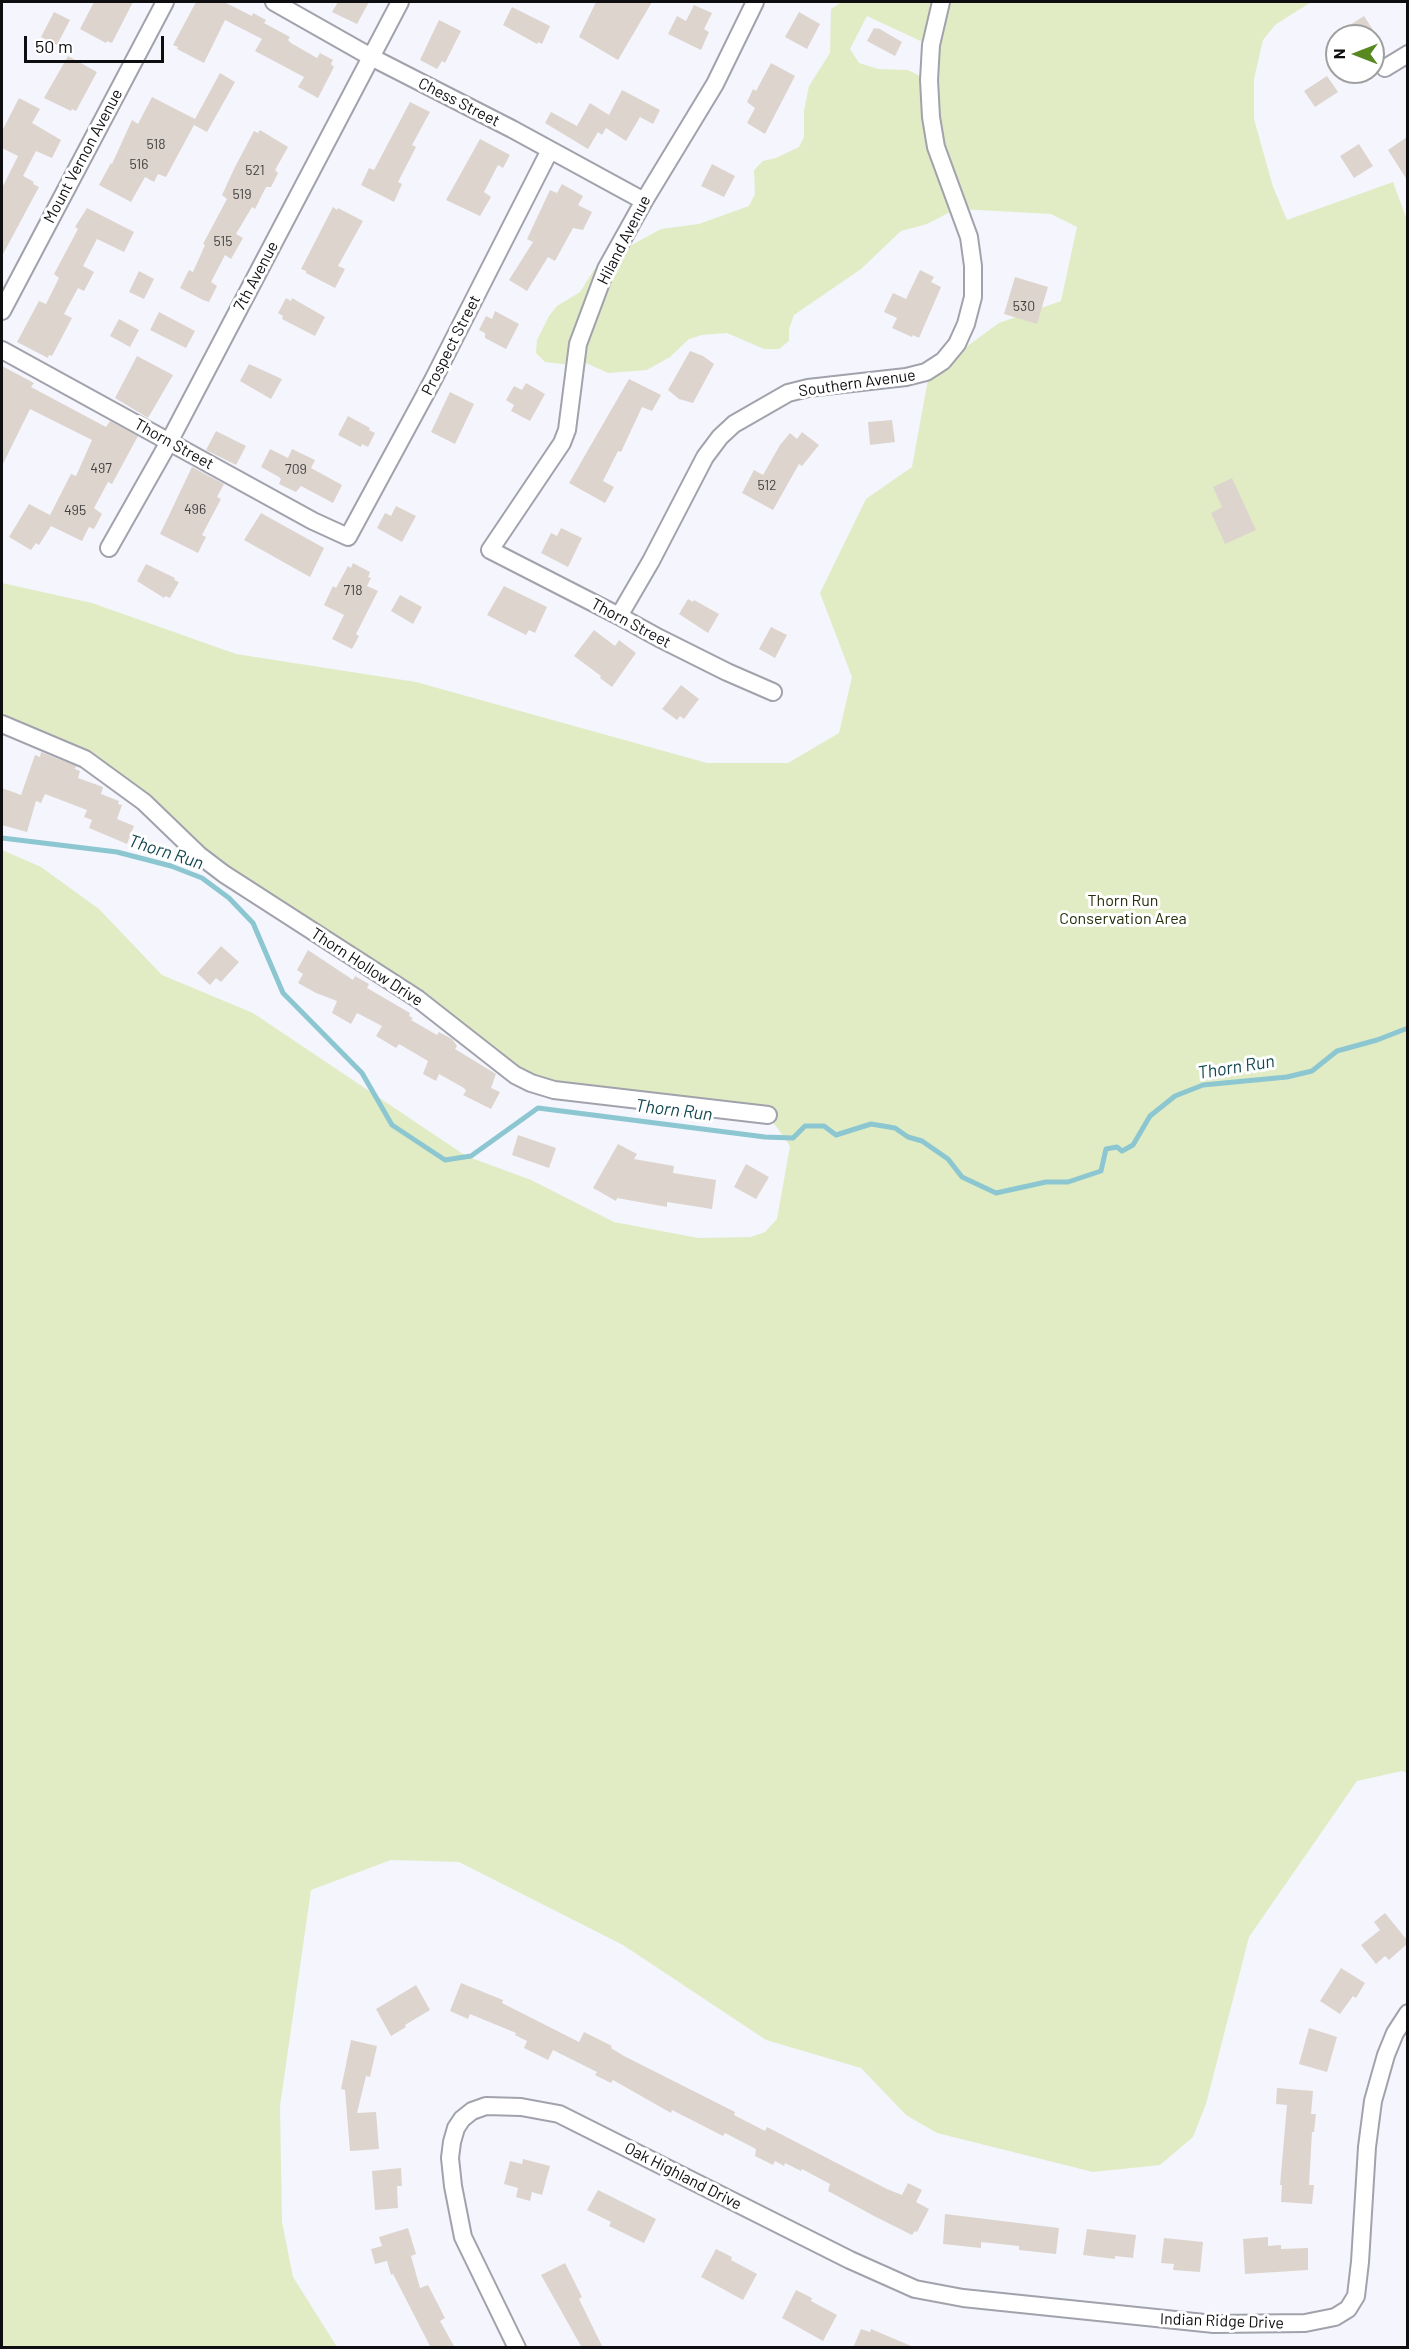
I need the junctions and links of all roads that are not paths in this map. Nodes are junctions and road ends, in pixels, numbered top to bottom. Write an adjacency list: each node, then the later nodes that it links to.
1 (165, 2): 11 (street, Mount Vernon Avenue)
2 (274, 2): 7 (street, Chess Street)
3 (400, 2): 7 (street, 7th Avenue)
4 (755, 2): 10 (street, Hiland Avenue)
5 (941, 2): 17 (street, Southern Avenue)
6 (1407, 54): 8 (street)
7 (371, 57): 9 (street, Chess Street); 13 (street, 7th Avenue)
8 (1385, 67)
9 (550, 150): 10 (street, Chess Street); 14 (street, Prospect Street)
10 (644, 201): 16 (street, Hiland Avenue)
11 (2, 311)
12 (2, 350): 13 (street, Thorn Street)
13 (169, 442): 14 (street, Thorn Street); 15 (street, 7th Avenue)
14 (348, 537)
15 (109, 548)
16 (490, 550): 17 (street, Thorn Street)
17 (619, 616): 18 (street, Thorn Street)
18 (773, 692)
19 (2, 724): 20 (street, Thorn Hollow Drive)
20 (768, 1115)
21 (1407, 2013): 22 (street, Indian Ridge Drive)
22 (897, 2283): 23 (street, Oak Highland Drive)
23 (517, 2348)

